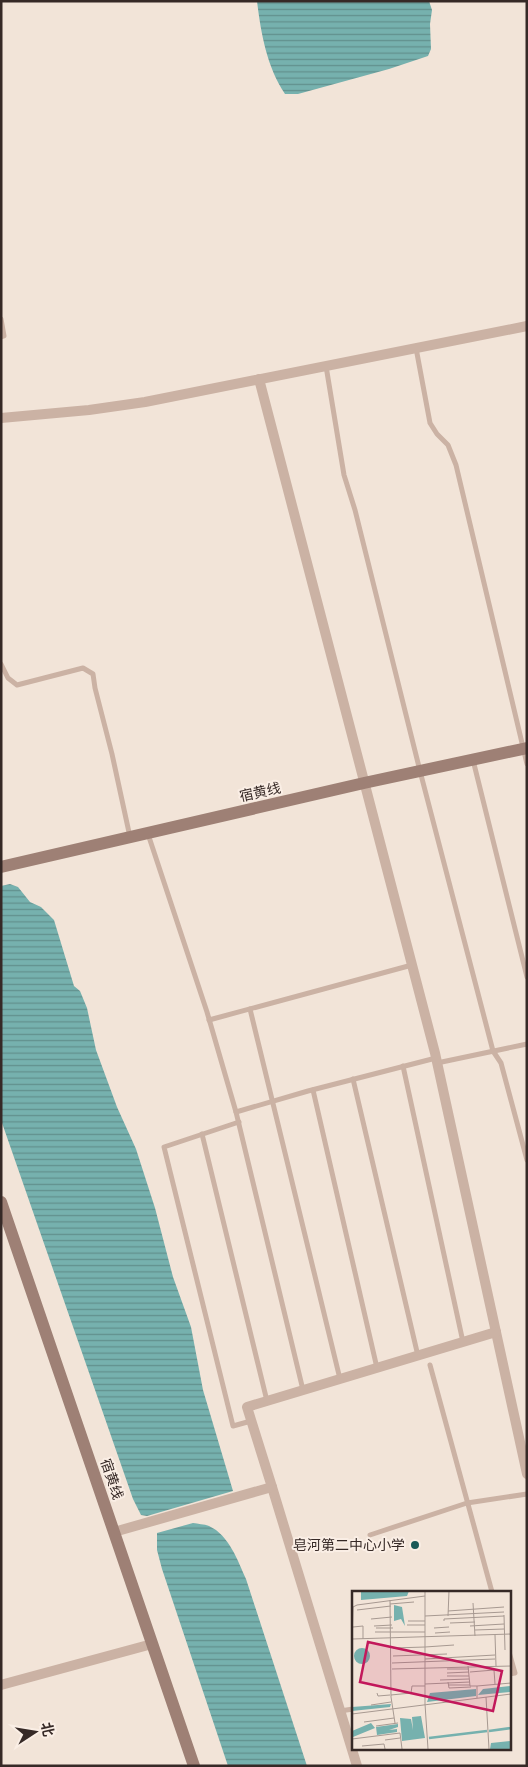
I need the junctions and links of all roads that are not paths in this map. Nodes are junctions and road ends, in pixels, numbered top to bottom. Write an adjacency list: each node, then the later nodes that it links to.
1 (1, 318): 3 (lane)
2 (526, 328): 4 (street)
3 (1, 337)
4 (416, 348): 5 (street); 9 (lane)
5 (326, 366): 6 (street); 12 (lane)
6 (259, 379): 7 (street); 13 (street)
7 (1, 418)
8 (1, 664): 15 (lane)
9 (525, 749): 10 (main road, 宿黄线); 11 (lane)
10 (473, 760): 12 (main road, 宿黄线); 18 (lane)
11 (527, 764)
12 (420, 771): 13 (main road, 宿黄线); 22 (lane)
13 (364, 783): 14 (main road, 宿黄线); 17 (street)
14 (148, 833): 15 (main road, 宿黄线); 20 (lane)
15 (130, 837): 16 (main road, 宿黄线)
16 (1, 867)
17 (412, 965): 19 (lane); 23 (street)
18 (527, 977)
19 (250, 1009): 20 (lane); 27 (lane)
20 (209, 1020): 28 (lane)
21 (527, 1044): 22 (lane)
22 (493, 1050): 23 (lane); 31 (lane)
23 (436, 1060): 24 (lane); 33 (street)
24 (404, 1066): 25 (lane); 34 (lane)
25 (353, 1079): 26 (lane); 35 (lane)
26 (313, 1090): 27 (lane); 37 (lane)
27 (273, 1101): 28 (lane); 38 (lane)
28 (236, 1112): 29 (lane)
29 (239, 1122): 30 (lane); 39 (lane)
30 (202, 1134): 40 (lane); 41 (lane)
31 (527, 1160)
32 (1, 1202): 46 (main road, 宿黄线)
33 (496, 1332): 34 (street); 42 (street)
34 (463, 1342): 35 (street)
35 (418, 1356): 37 (street)
36 (430, 1365): 45 (lane)
37 (377, 1368): 38 (street)
38 (340, 1379): 39 (street)
39 (303, 1390): 40 (street)
40 (267, 1401): 41 (street)
41 (252, 1421): 43 (street)
42 (527, 1474)
43 (272, 1487): 46 (street); 54 (street)
44 (527, 1494): 45 (lane)
45 (467, 1503): 47 (lane); 48 (lane)
46 (114, 1532): 49 (main road, 宿黄线)
47 (370, 1535)
48 (492, 1591)
49 (152, 1644): 52 (street); 57 (main road, 宿黄线)
50 (510, 1656): 51 (lane)
51 (510, 1674)
52 (1, 1685)
53 (352, 1708): 54 (lane)
54 (340, 1711): 55 (street)
55 (352, 1750)
56 (352, 1750): 58 (street)
57 (194, 1766)
58 (357, 1766)

